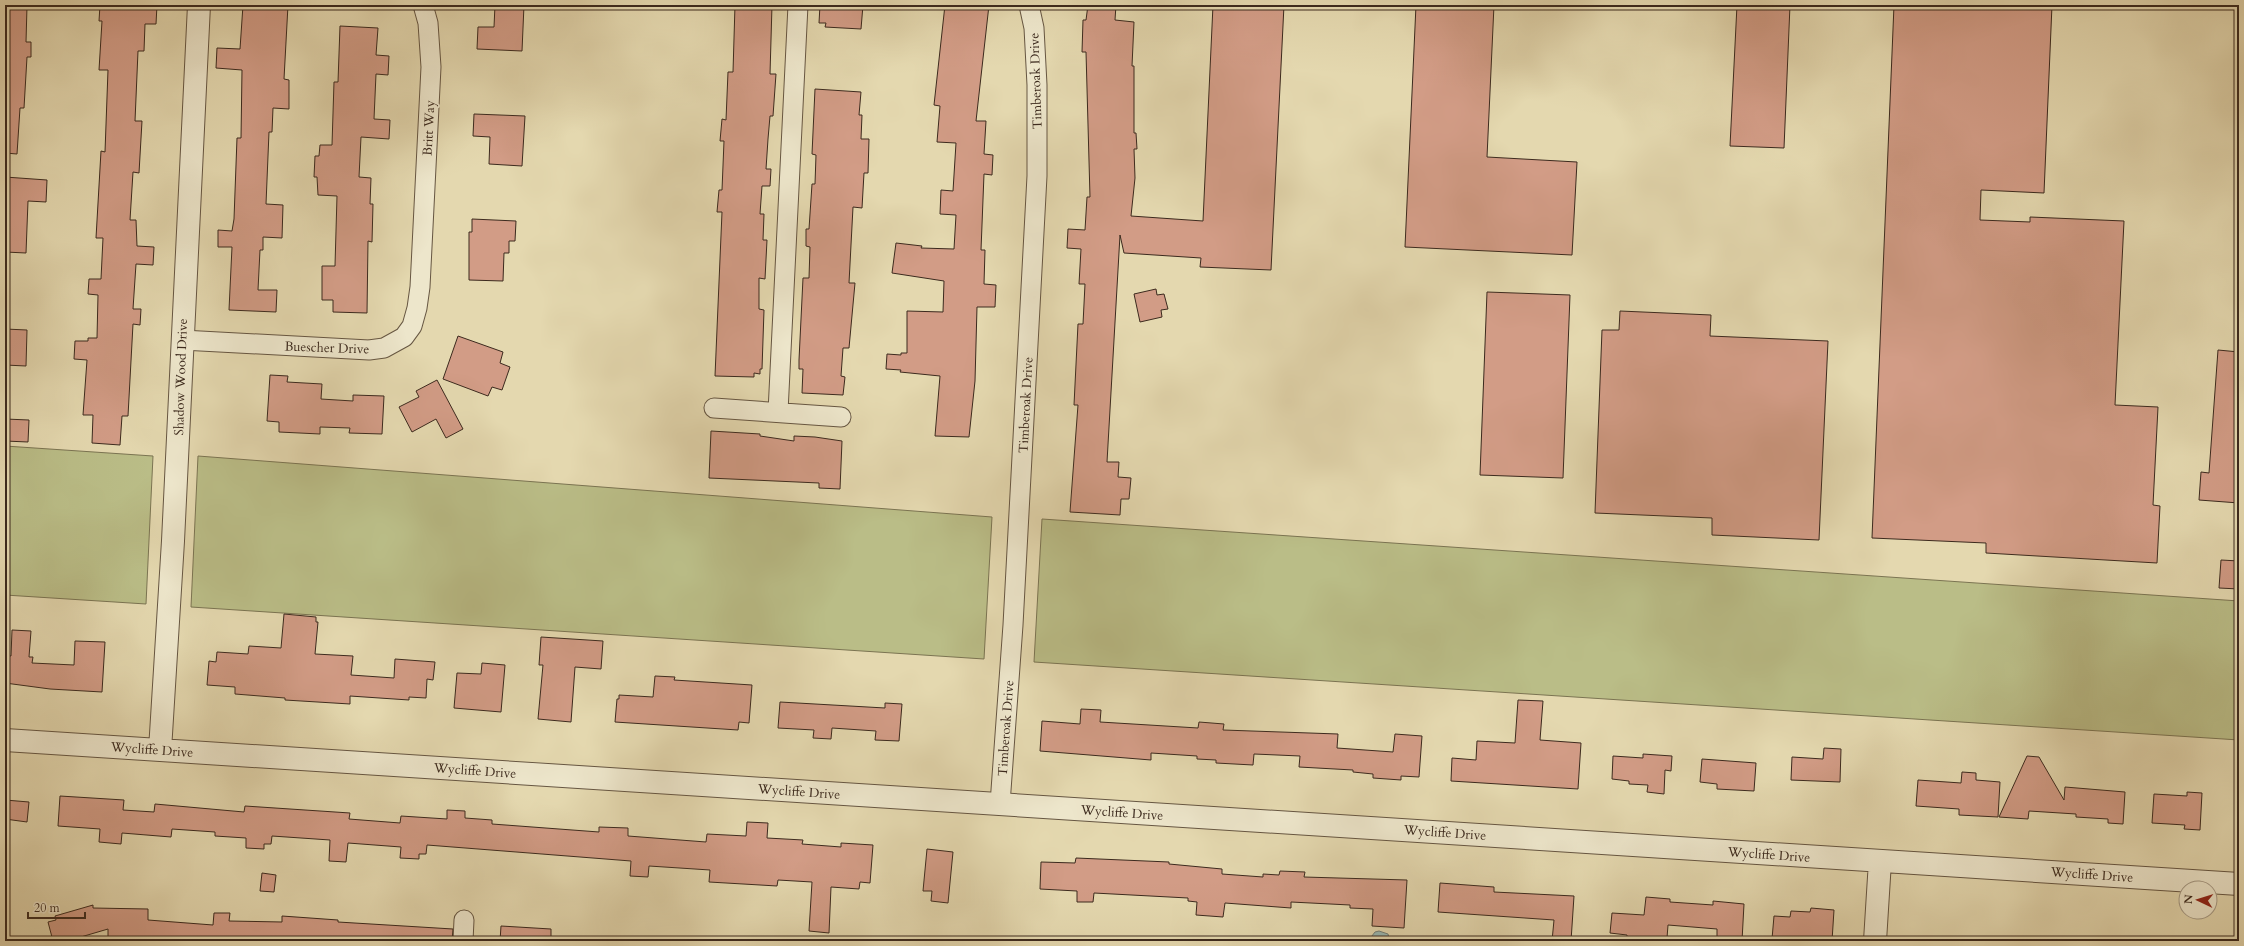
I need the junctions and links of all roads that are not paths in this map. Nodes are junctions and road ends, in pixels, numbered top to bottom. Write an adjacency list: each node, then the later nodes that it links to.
1 (199, 5): 6 (street, Shadow Wood Drive)
2 (423, 5): 5 (street, Britt Way)
3 (798, 5): 8 (street)
4 (1030, 5): 12 (street, Timberoak Drive)
5 (421, 251): 6 (street, Buescher Drive)
6 (182, 340): 11 (street, Shadow Wood Drive)
7 (714, 408): 8 (street)
8 (778, 412): 9 (street)
9 (841, 416)
10 (5, 740): 11 (street, Wycliffe Drive)
11 (160, 750): 12 (street, Wycliffe Drive)
12 (1000, 804): 13 (street, Wycliffe Drive)
13 (1880, 861): 14 (street, Wycliffe Drive); 17 (street)
14 (2239, 884)
15 (464, 920): 16 (street)
16 (462, 941)
17 (1875, 941)

